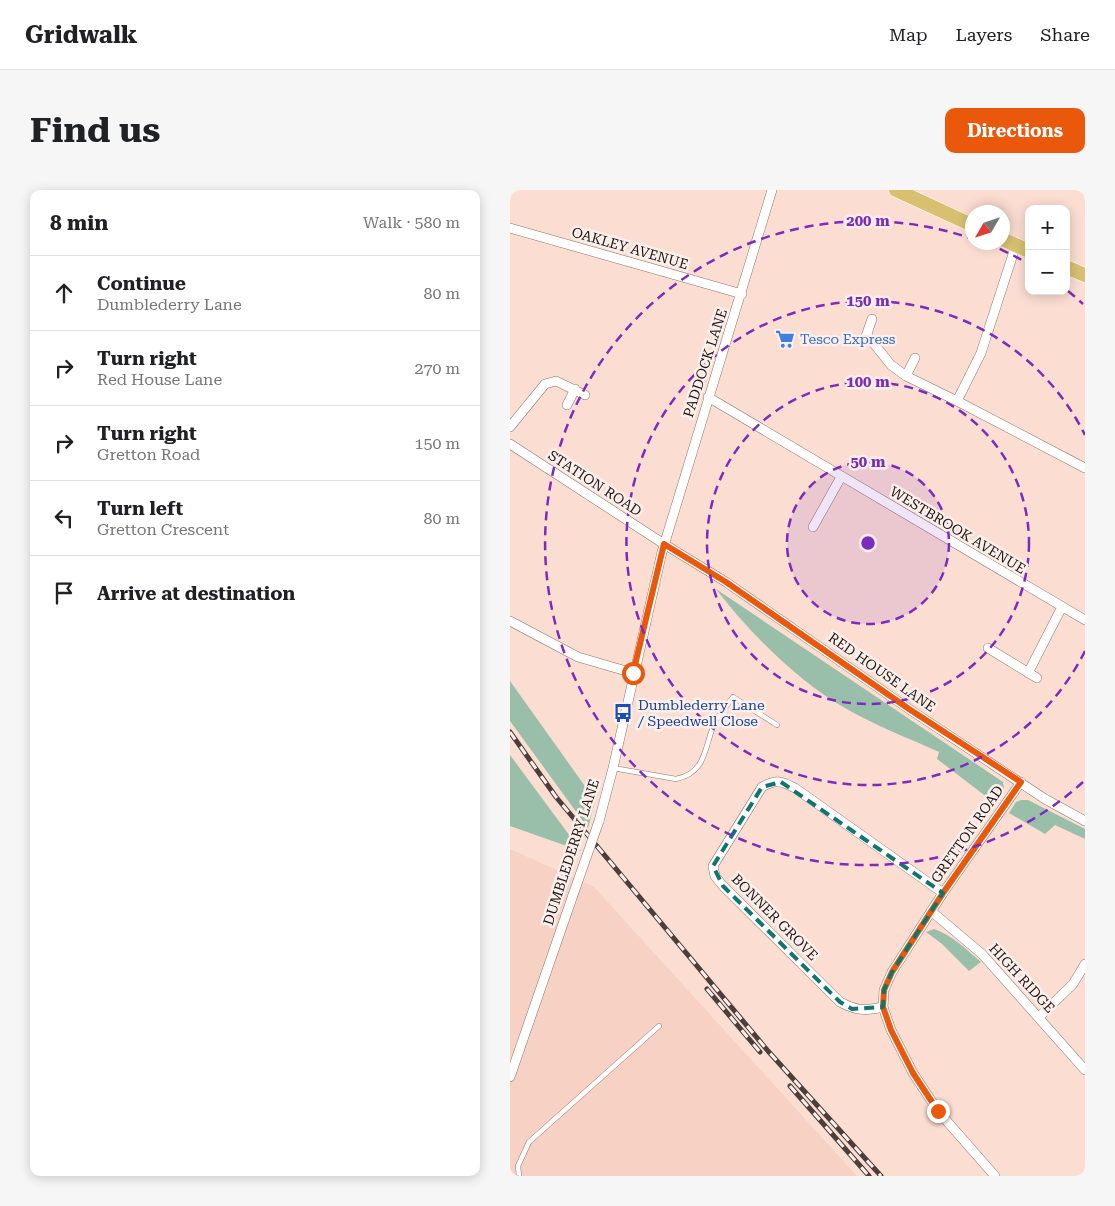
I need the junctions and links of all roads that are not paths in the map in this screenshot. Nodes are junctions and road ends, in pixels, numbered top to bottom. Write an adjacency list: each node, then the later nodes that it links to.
1 (772, 190): 10 (street, PADDOCK LANE)
2 (896, 190): 3 (main road)
3 (965, 222)
4 (510, 228): 10 (street, OAKLEY AVENUE)
5 (1010, 242): 6 (main road)
6 (1016, 245): 7 (main road); 17 (street)
7 (1025, 248)
8 (1070, 269): 9 (main road)
9 (1085, 275)
10 (742, 294): 16 (street, PADDOCK LANE)
11 (872, 320): 13 (street)
12 (915, 358): 13 (street)
13 (906, 376): 17 (street)
14 (575, 389): 15 (street); 18 (street); 19 (street)
15 (585, 394)
16 (708, 397): 22 (street, WESTBROOK AVENUE); 24 (street, PADDOCK LANE)
17 (957, 401): 21 (street)
18 (567, 405)
19 (510, 427)
20 (510, 444): 24 (street, STATION ROAD)
21 (1085, 468)
22 (841, 477): 23 (street); 25 (street, WESTBROOK AVENUE)
23 (813, 527)
24 (664, 544): 29 (street, DUMBLEDERRY LANE); 34 (street, RED HOUSE LANE)
25 (1062, 607): 26 (street, WESTBROOK AVENUE); 30 (street)
26 (1085, 620)
27 (510, 621): 29 (street)
28 (988, 648): 30 (street)
29 (633, 673): 33 (street, DUMBLEDERRY LANE)
30 (1028, 673): 31 (street)
31 (1037, 678)
32 (777, 725): 33 (lane)
33 (613, 768): 42 (street, DUMBLEDERRY LANE, bridge)
34 (1021, 782): 35 (street, RED HOUSE LANE); 36 (street, GRETTON ROAD)
35 (1085, 821)
36 (943, 893): 37 (street, GRETTON ROAD); 39 (street, BONNER GROVE)
37 (931, 911): 39 (street, GRETTON ROAD); 40 (street, HIGH RIDGE)
38 (1085, 964): 40 (street)
39 (883, 1007): 46 (street)
40 (1039, 1017): 43 (street, HIGH RIDGE)
41 (659, 1026): 45 (lane)
42 (513, 1060): 44 (street, DUMBLEDERRY LANE)
43 (1085, 1070)
44 (510, 1077)
45 (519, 1176)
46 (995, 1176)

